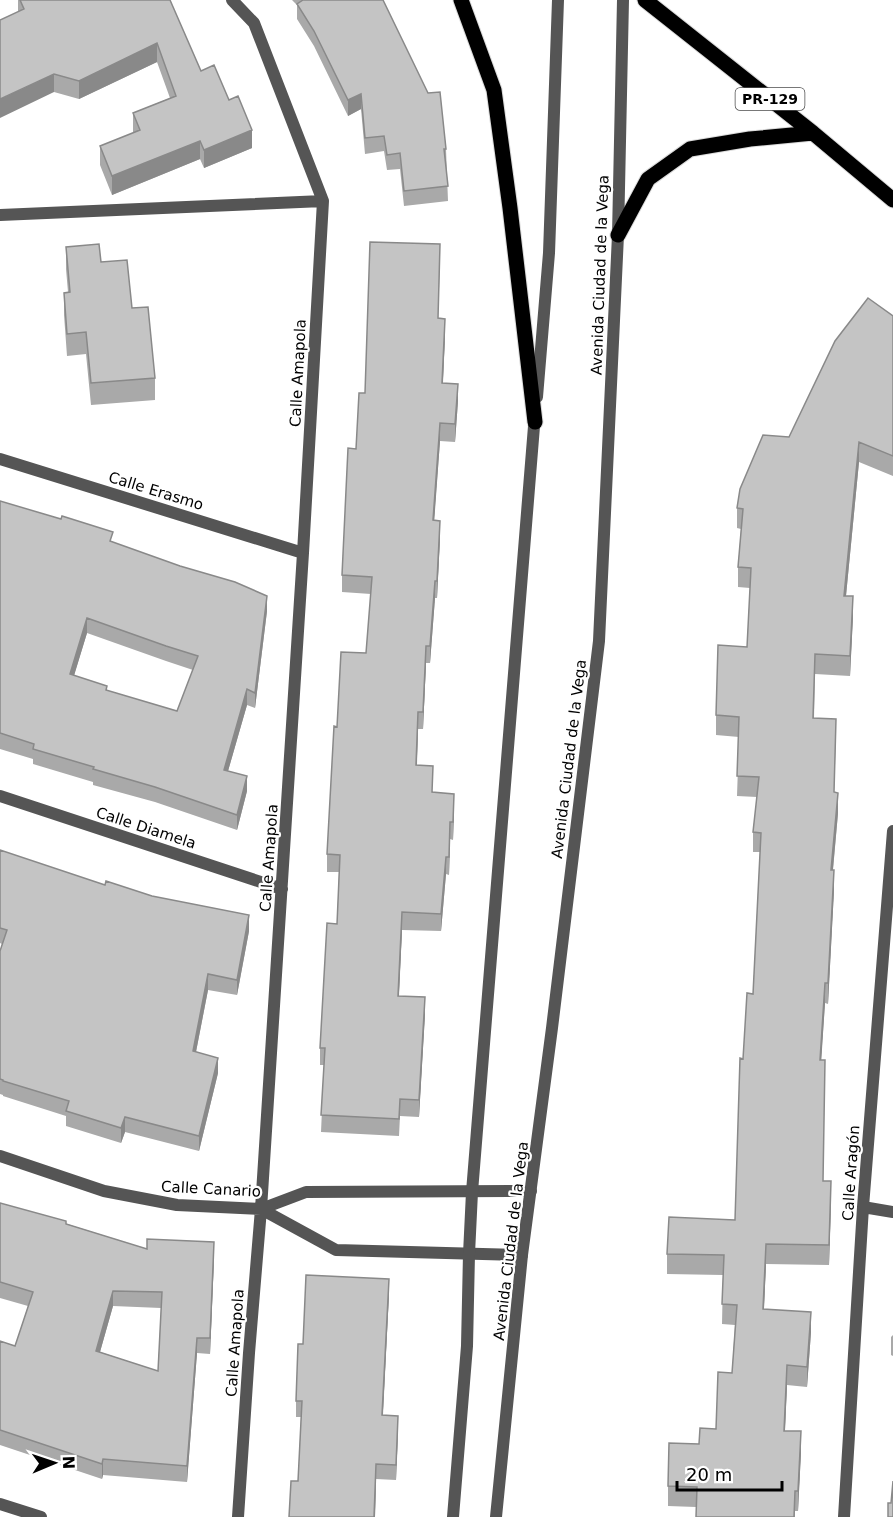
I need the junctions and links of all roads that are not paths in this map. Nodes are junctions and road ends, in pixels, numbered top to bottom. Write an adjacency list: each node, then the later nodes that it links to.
1 (232, 0): 8 (street, Calle Amapola)
2 (461, 0): 11 (main road)
3 (558, 0): 11 (street)
4 (623, 0): 10 (street, Avenida Ciudad de la Vega)
5 (645, 0): 6 (main road, PR-129)
6 (813, 133): 7 (main road, PR-129); 10 (main road)
7 (893, 200)
8 (323, 201): 9 (street); 13 (street, Calle Amapola)
9 (0, 215)
10 (618, 235): 18 (street, Avenida Ciudad de la Vega)
11 (535, 422): 19 (street)
12 (0, 459): 13 (street, Calle Erasmo)
13 (303, 553): 16 (street, Calle Amapola)
14 (0, 795): 16 (street, Calle Diamela)
15 (893, 831): 20 (street, Calle Aragón)
16 (282, 889): 21 (street, Calle Amapola)
17 (0, 1156): 21 (street, Calle Canario)
18 (531, 1191): 19 (street, Calle Canario); 24 (street, Avenida Ciudad de la Vega)
19 (472, 1192): 21 (street, Calle Canario); 23 (street)
20 (863, 1207): 22 (street); 30 (street, Calle Aragón)
21 (261, 1209): 23 (street); 27 (street, Calle Amapola)
22 (893, 1212)
23 (469, 1254): 24 (street); 28 (street)
24 (522, 1255): 29 (street, Avenida Ciudad de la Vega)
25 (0, 1504): 26 (street)
26 (41, 1517)
27 (238, 1517)
28 (453, 1517)
29 (496, 1517)
30 (844, 1517)

